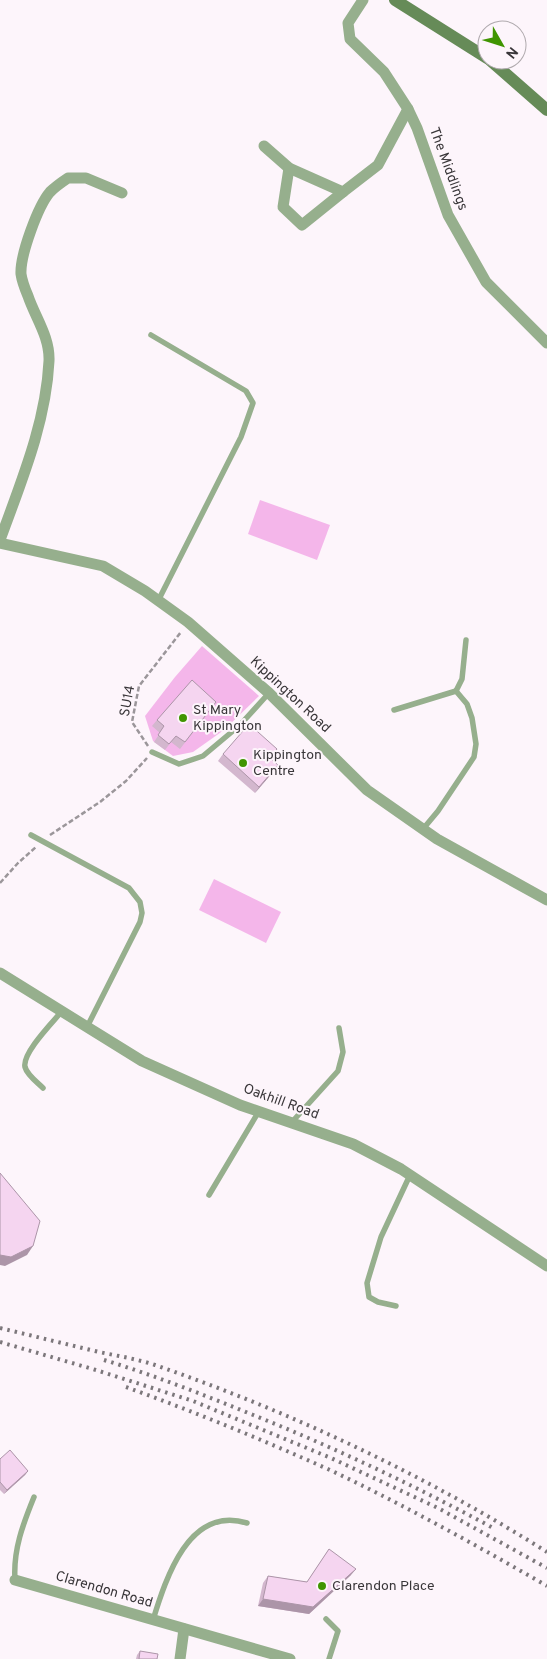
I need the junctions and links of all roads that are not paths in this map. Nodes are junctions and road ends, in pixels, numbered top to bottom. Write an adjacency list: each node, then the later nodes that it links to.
1 (363, 0): 5 (street, The Middlings)
2 (395, 0): 3 (street)
3 (477, 52)
4 (501, 70): 6 (street)
5 (408, 110): 9 (street); 12 (street, The Middlings)
6 (547, 110)
7 (264, 146): 8 (street)
8 (289, 168): 9 (street); 9 (street)
9 (344, 192)
10 (122, 193): 13 (street)
11 (151, 335): 14 (lane)
12 (547, 343)
13 (0, 542): 14 (street, Kippington Road)
14 (158, 601): 17 (street, Kippington Road)
15 (466, 640): 16 (lane)
16 (456, 691): 18 (lane); 20 (lane)
17 (269, 693): 19 (lane); 20 (street, Kippington Road)
18 (394, 710)
19 (152, 752)
20 (423, 829): 22 (street, Kippington Road)
21 (31, 836): 25 (lane)
22 (547, 900)
23 (0, 973): 24 (street, Oakhill Road)
24 (62, 1011): 25 (street, Oakhill Road); 27 (lane)
25 (87, 1027): 28 (street, Oakhill Road)
26 (339, 1028): 29 (lane)
27 (43, 1088)
28 (259, 1111): 29 (street, Oakhill Road); 31 (lane)
29 (292, 1122): 30 (street, Oakhill Road)
30 (410, 1175): 32 (street, Oakhill Road); 33 (lane)
31 (209, 1195)
32 (547, 1266)
33 (396, 1306)
34 (34, 1496): 36 (lane)
35 (247, 1522): 38 (lane)
36 (15, 1580): 38 (street, Clarendon Road)
37 (326, 1619): 42 (lane)
38 (153, 1620): 39 (street, Clarendon Road)
39 (184, 1629): 40 (street); 41 (street, Clarendon Road)
40 (180, 1659)
41 (290, 1659)
42 (329, 1659)

